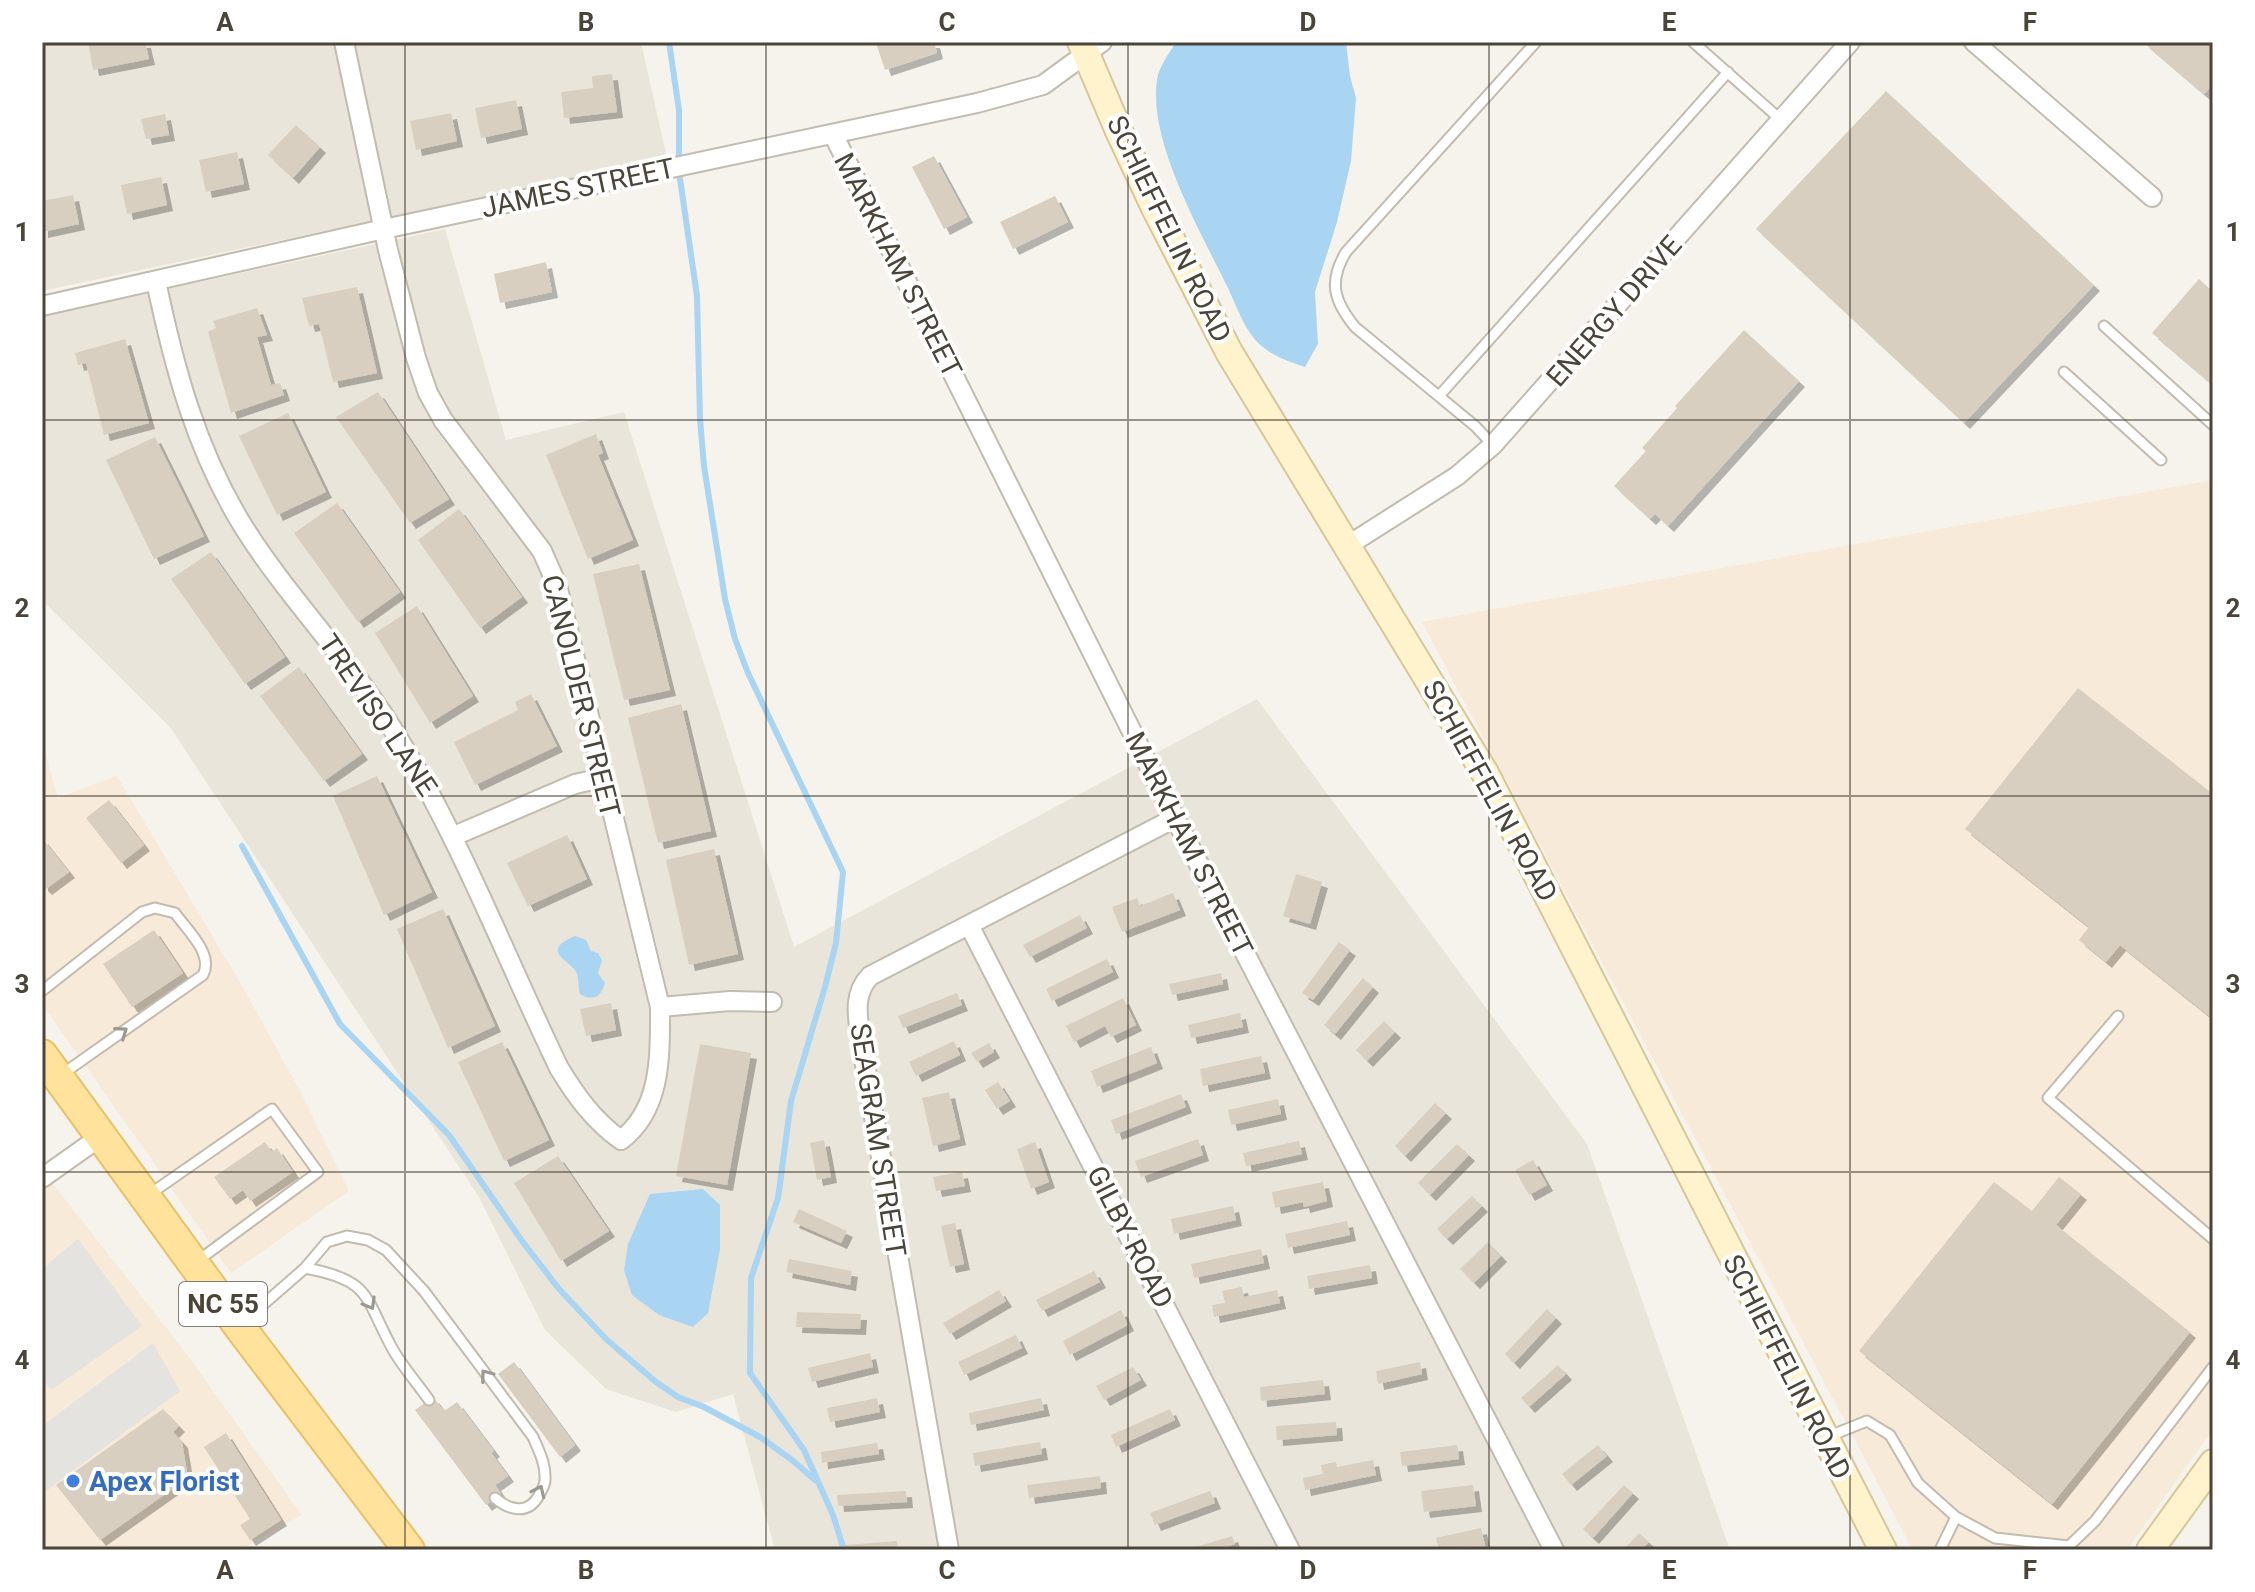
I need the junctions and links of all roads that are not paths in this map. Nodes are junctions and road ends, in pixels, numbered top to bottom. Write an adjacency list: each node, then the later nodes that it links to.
1 (344, 42): 11 (street, CANOLDER STREET)
2 (1536, 42): 16 (lane)
3 (1693, 42): 7 (lane)
4 (1850, 42): 8 (street, ENERGY DRIVE)
5 (1974, 42): 10 (street)
6 (1090, 46): 9 (street, JAMES STREET); 20 (street, SCHIEFFELIN ROAD)
7 (1728, 72): 8 (lane); 16 (lane)
8 (1781, 120): 18 (street, ENERGY DRIVE)
9 (833, 134): 11 (street, JAMES STREET); 22 (street, MARKHAM STREET)
10 (2152, 197)
11 (384, 229): 12 (street, JAMES STREET); 21 (street, CANOLDER STREET)
12 (156, 281): 13 (street, JAMES STREET); 23 (street, TREVISO LANE)
13 (42, 306)
14 (2104, 326): 17 (lane)
15 (2064, 372): 19 (lane)
16 (1439, 396): 18 (lane)
17 (2213, 425)
18 (1493, 445): 20 (street, ENERGY DRIVE)
19 (2161, 460)
20 (1347, 546): 40 (street, SCHIEFFELIN ROAD)
21 (602, 778): 23 (street); 27 (street, CANOLDER STREET)
22 (1175, 818): 24 (street, SEAGRAM STREET); 48 (street, MARKHAM STREET)
23 (454, 836): 31 (street, TREVISO LANE)
24 (969, 925): 46 (street, SEAGRAM STREET); 47 (street, GILBY ROAD)
25 (42, 991): 29 (lane, one-way to 25)
26 (772, 1002): 27 (street)
27 (660, 1007): 31 (street, CANOLDER STREET)
28 (2118, 1016): 34 (lane)
29 (50, 1066): 30 (main road, NC 55)
30 (100, 1137): 32 (street); 33 (main road, NC 55)
31 (621, 1140)
32 (42, 1178)
33 (145, 1197): 35 (main road, NC 55); 35 (lane)
34 (2213, 1239)
35 (194, 1264): 37 (main road, NC 55)
36 (305, 1268): 37 (lane); 39 (lane, one-way to 39); 42 (lane, one-way to 36)
37 (239, 1326): 45 (main road, NC 55)
38 (2213, 1367): 44 (lane)
39 (429, 1400)
40 (1824, 1438): 43 (lane); 49 (street, SCHIEFFELIN ROAD)
41 (2213, 1463): 51 (street)
42 (495, 1498)
43 (1956, 1517): 44 (lane); 50 (lane)
44 (2069, 1548)
45 (409, 1550)
46 (949, 1550)
47 (1290, 1550)
48 (1554, 1550)
49 (1883, 1550)
50 (1940, 1550)
51 (2150, 1550)

